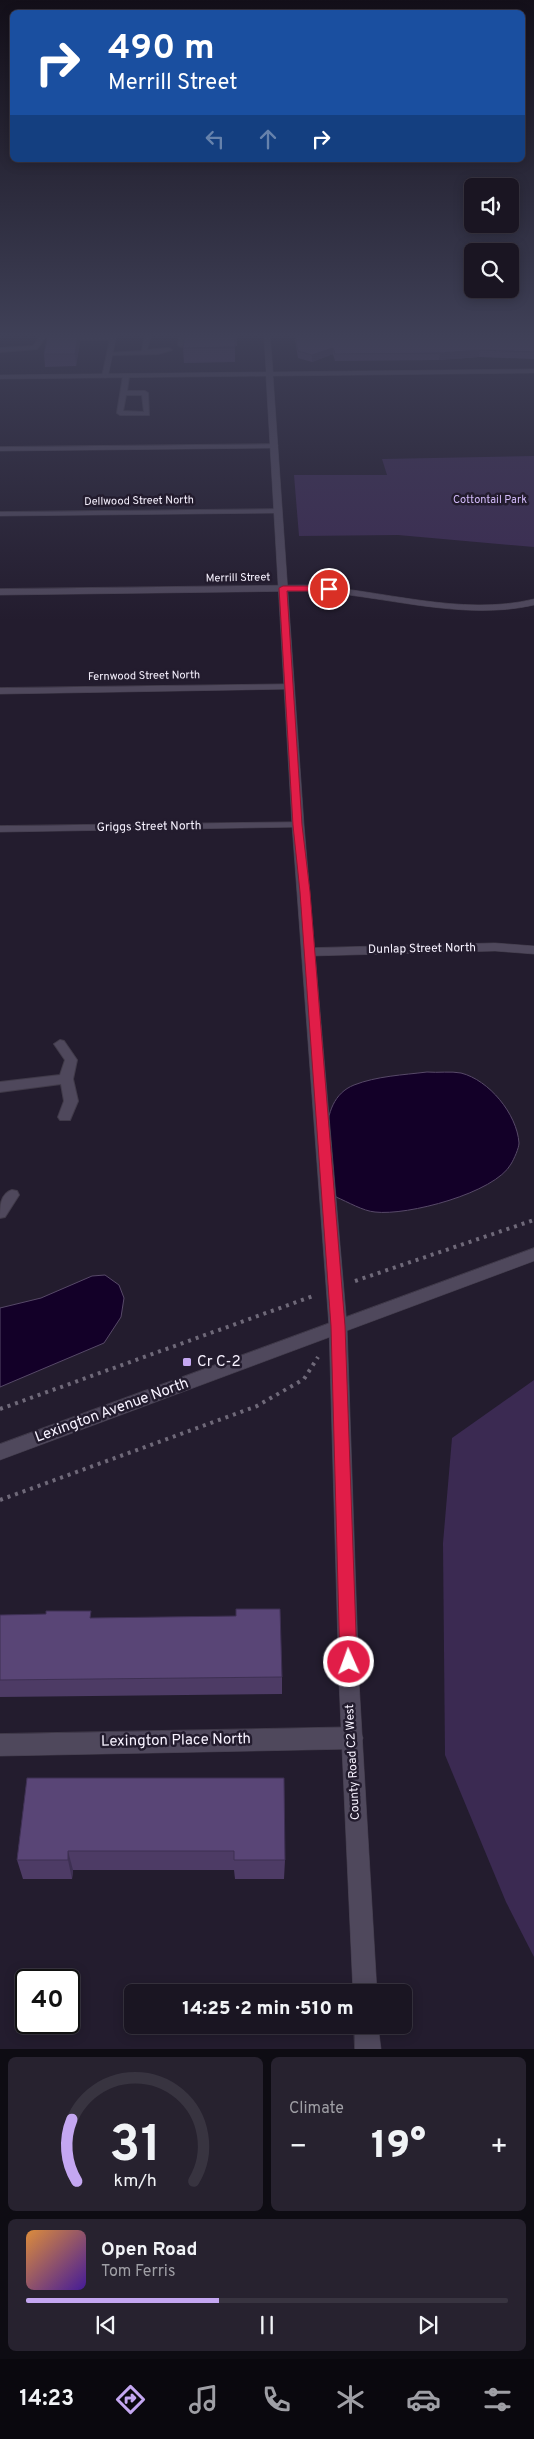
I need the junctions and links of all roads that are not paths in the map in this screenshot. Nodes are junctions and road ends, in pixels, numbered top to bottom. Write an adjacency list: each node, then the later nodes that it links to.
1 (273, 430): 2 (street, County Road C2 West)
2 (274, 446): 3 (street); 4 (street, County Road C2 West)
3 (0, 449)
4 (278, 511): 5 (street, Dellwood Street North); 6 (street, County Road C2 West)
5 (0, 514)
6 (283, 588): 7 (street, Merrill Street); 8 (street, Merrill Street); 9 (street, County Road C2 West)
7 (0, 592)
8 (534, 602)
9 (289, 687): 10 (street, Fernwood Street North); 11 (street, County Road C2 West)
10 (0, 691)
11 (298, 825): 12 (street, Griggs Street North); 14 (street, County Road C2 West)
12 (0, 829)
13 (534, 950): 14 (street, Dunlap Street North)
14 (310, 952): 22 (street, County Road C2 West)
15 (60, 1044): 16 (lane)
16 (66, 1078): 17 (lane); 18 (lane)
17 (0, 1088)
18 (65, 1116)
19 (12, 1195): 20 (lane)
20 (0, 1213)
21 (534, 1254): 22 (street, Lexington Avenue North)
22 (338, 1326): 23 (street, Lexington Avenue North); 24 (street, County Road C2 West)
23 (0, 1452)
24 (352, 1738): 25 (street, Lexington Place North); 26 (street, County Road C2 West)
25 (0, 1744)
26 (365, 1984)
27 (367, 2034): 28 (street)
28 (368, 2049)

